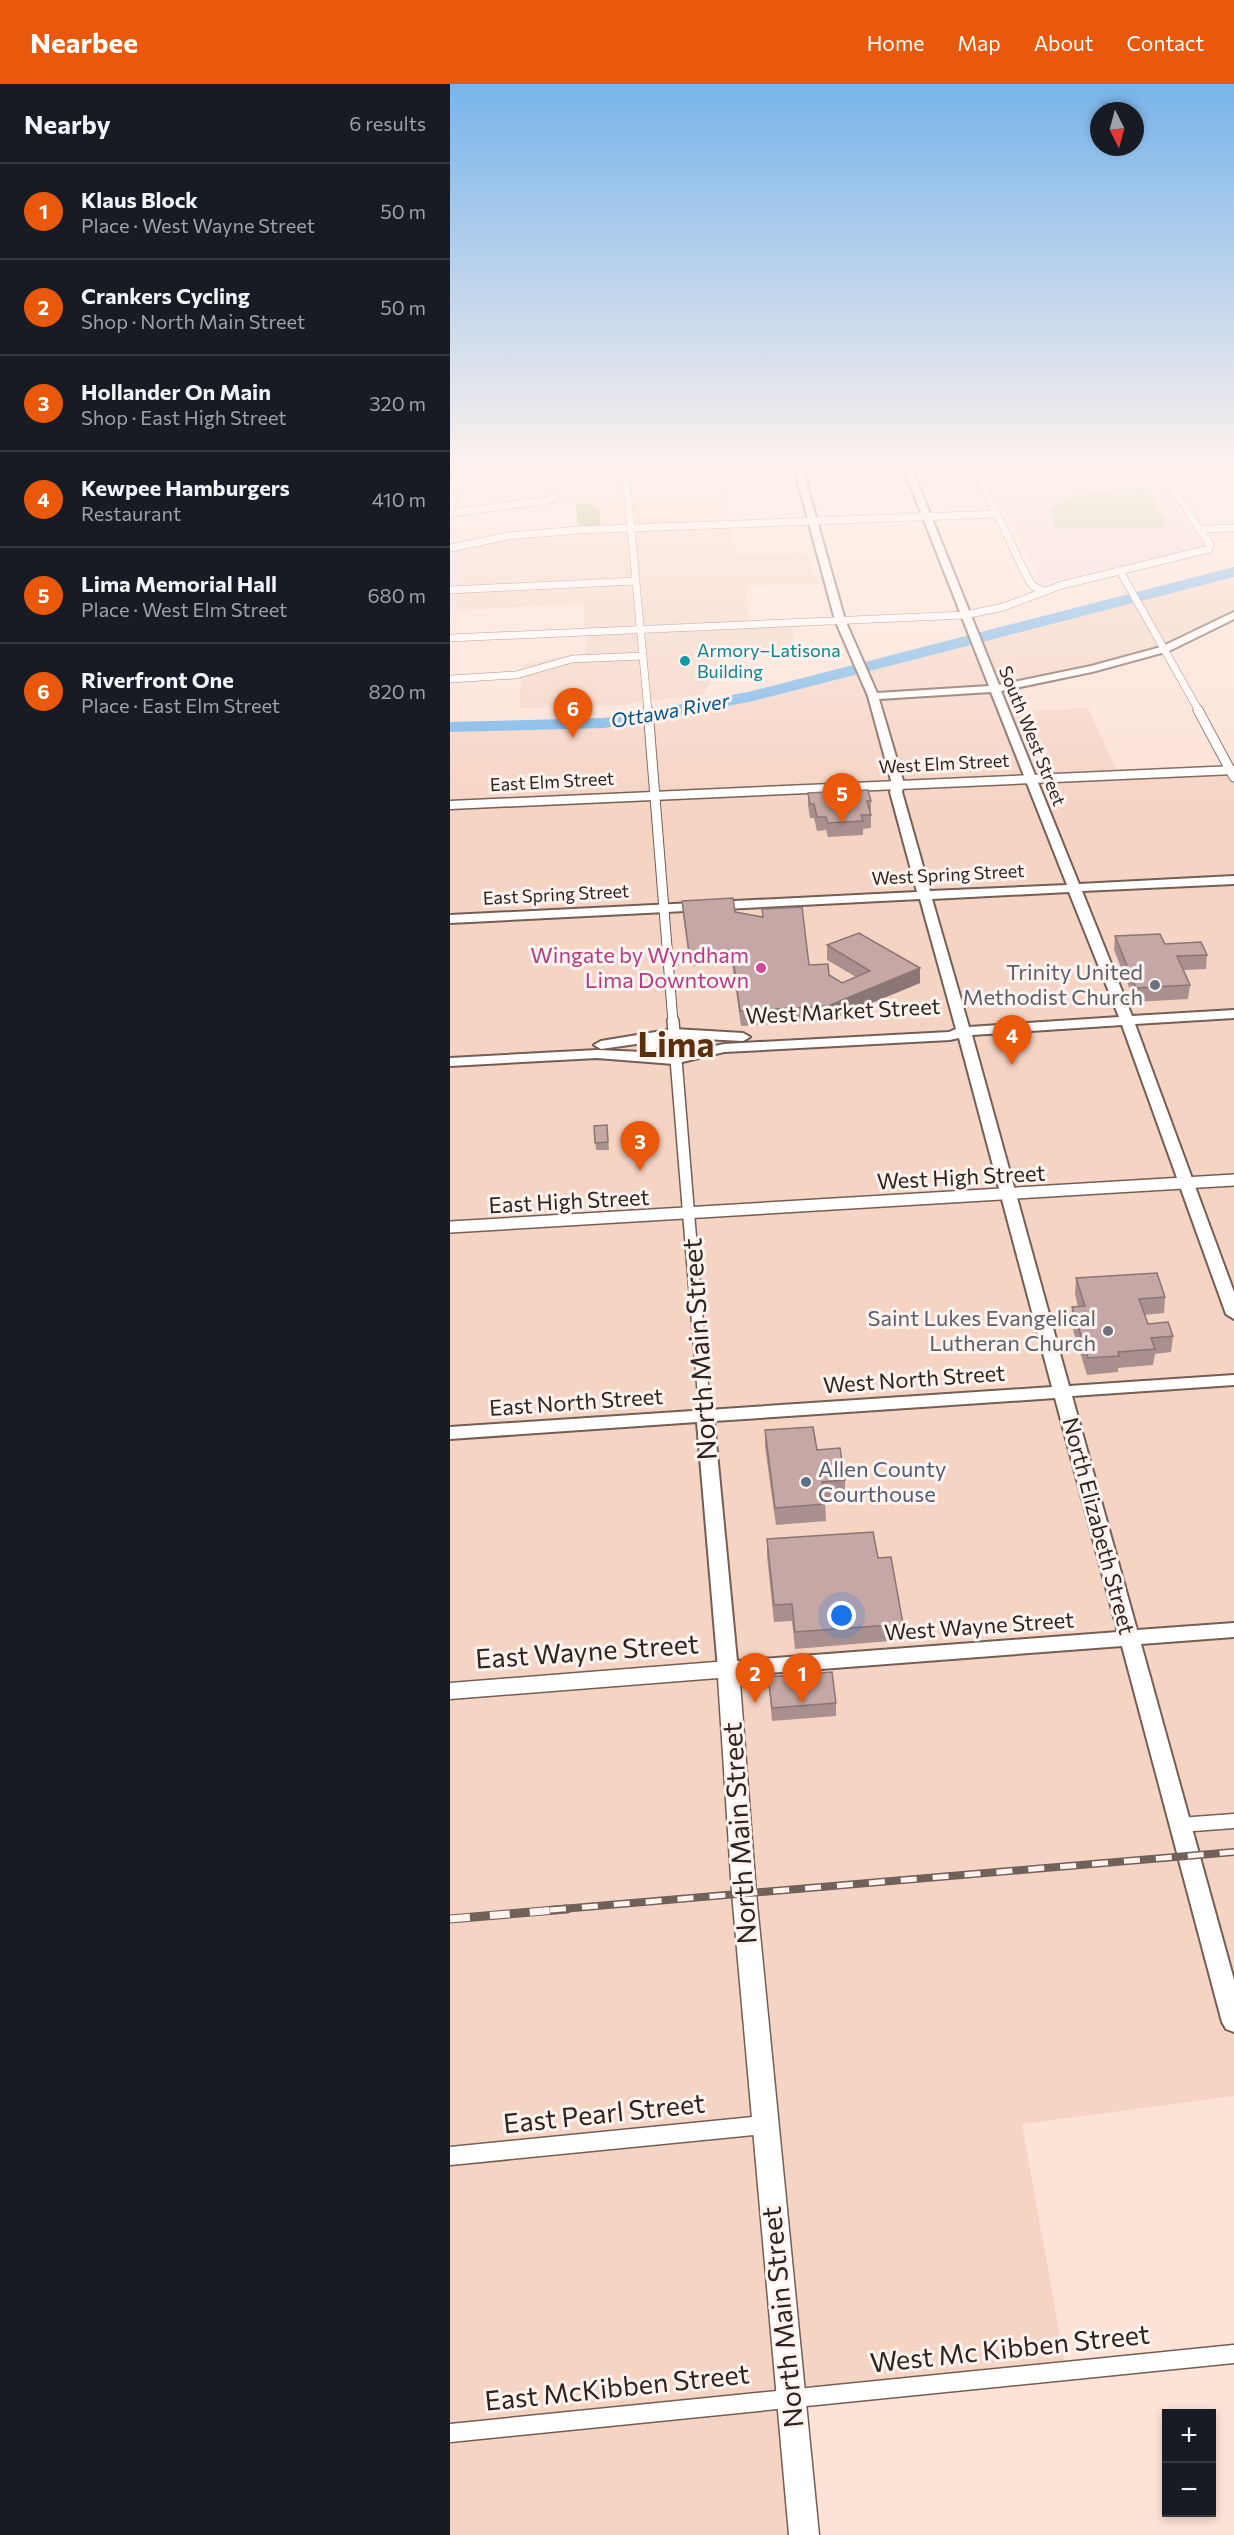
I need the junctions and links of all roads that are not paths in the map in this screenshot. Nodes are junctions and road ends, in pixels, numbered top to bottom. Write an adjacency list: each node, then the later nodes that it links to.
1 (828, 578): 10 (street, North Elizabeth Street)
2 (951, 578): 11 (street, South West Street)
3 (1029, 578): 8 (street)
4 (1106, 578): 8 (street)
5 (1125, 578): 14 (street)
6 (635, 581): 7 (street); 12 (street)
7 (450, 590)
8 (1044, 591): 11 (street)
9 (1234, 615): 14 (street)
10 (840, 620): 11 (street); 12 (street); 18 (street, North Elizabeth Street)
11 (967, 620): 17 (street, South West Street)
12 (641, 629): 13 (street); 15 (street)
13 (450, 638)
14 (1166, 649): 17 (street); 19 (street)
15 (643, 656): 16 (street); 22 (street)
16 (450, 679)
17 (994, 688): 18 (street); 20 (street, South West Street)
18 (873, 696): 21 (street, North Elizabeth Street)
19 (1233, 772): 20 (main road, West Elm Street)
20 (1030, 778): 21 (main road, West Elm Street); 25 (street, South West Street)
21 (898, 784): 22 (main road, West Elm Street); 26 (street, North Elizabeth Street)
22 (655, 795): 23 (main road, East Elm Street); 27 (street)
23 (450, 805)
24 (1234, 880): 25 (street, West Spring Street)
25 (1073, 888): 26 (street, West Spring Street); 30 (street, South West Street)
26 (926, 894): 27 (street, West Spring Street); 31 (street, North Elizabeth Street)
27 (663, 907): 28 (street, East Spring Street); 32 (street)
28 (450, 919)
29 (1234, 1014): 30 (street, West Market Street)
30 (1127, 1021): 31 (street, West Market Street); 39 (street, South West Street)
31 (964, 1031): 32 (street, West Market Street); 36 (street, West Market Street); 40 (street, North Elizabeth Street)
32 (680, 1033): 33 (street, West Market Street); 36 (street)
33 (656, 1037): 34 (street, West Market Street); 35 (street)
34 (450, 1053)
35 (659, 1057): 36 (street, West Market Street); 37 (street, West Market Street)
36 (682, 1058): 41 (street, North Main Street)
37 (450, 1062)
38 (1234, 1180): 39 (street, West High Street)
39 (1186, 1183): 40 (street, West High Street); 43 (street, South West Street)
40 (1009, 1193): 41 (street, West High Street); 45 (street, North Elizabeth Street)
41 (690, 1213): 42 (street, East High Street); 46 (street, North Main Street)
42 (450, 1227)
43 (1234, 1314)
44 (1234, 1380): 45 (street, West North Street)
45 (1062, 1391): 46 (street, West North Street); 49 (street, North Elizabeth Street)
46 (705, 1416): 47 (street, East North Street); 50 (street, North Main Street)
47 (450, 1433)
48 (1234, 1630): 49 (street, West Wayne Street)
49 (1130, 1638): 50 (street, West Wayne Street); 53 (street, North Elizabeth Street)
50 (728, 1669): 51 (main road, East Wayne Street); 55 (main road, North Main Street)
51 (450, 1691)
52 (1234, 1821): 53 (street)
53 (1180, 1825): 54 (street, North Elizabeth Street)
54 (1234, 2022)
55 (764, 2125): 56 (street, East Pearl Street); 58 (main road, North Main Street)
56 (450, 2156)
57 (1234, 2354): 58 (street, West Mc Kibben Street)
58 (791, 2397): 59 (street, East McKibben Street); 60 (main road, North Main Street)
59 (450, 2433)
60 (804, 2535)

